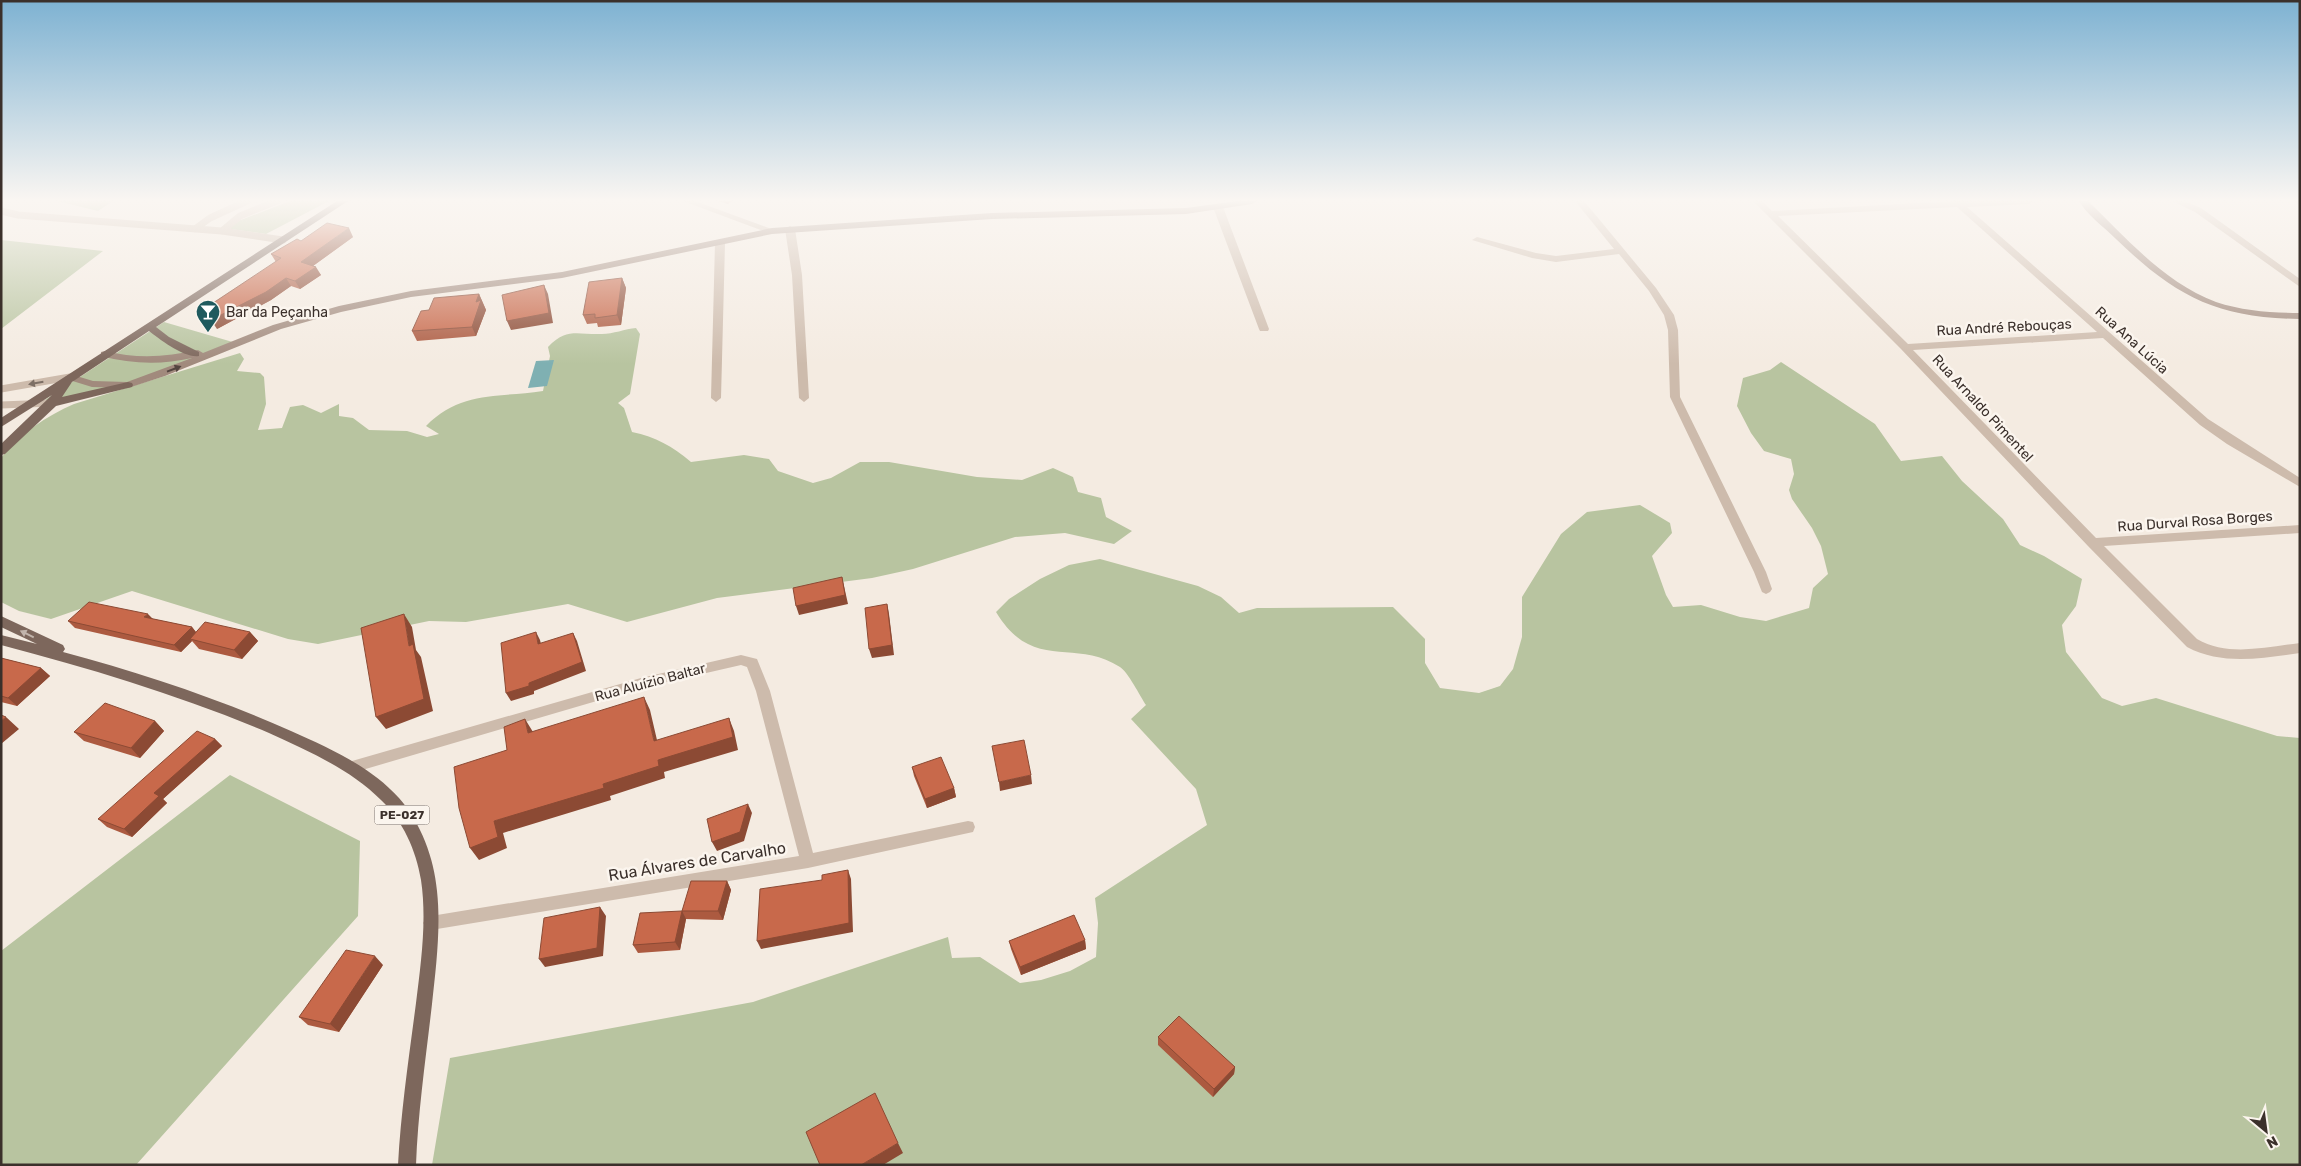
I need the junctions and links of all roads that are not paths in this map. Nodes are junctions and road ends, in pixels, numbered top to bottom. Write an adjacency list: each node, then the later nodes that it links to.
1 (259, 255): 15 (main road)
2 (656, 255): 18 (street)
3 (720, 255): 25 (street)
4 (794, 255): 26 (street)
5 (1236, 255): 16 (street)
6 (1533, 255): 7 (street)
7 (1585, 255)
8 (1625, 255): 35 (street)
9 (1812, 255): 19 (street, Rua Arnaldo Pimentel)
10 (2015, 255): 17 (street, Rua Ana Lúcia)
11 (2142, 255): 14 (street)
12 (2261, 255): 13 (street)
13 (2300, 284)
14 (2300, 316)
15 (149, 326): 20 (main road); 21 (main road)
16 (1264, 329)
17 (2105, 335): 19 (street, Rua André Rebouças); 32 (street, Rua Ana Lúcia)
18 (236, 343): 21 (street); 23 (street, one-way to 18)
19 (1905, 347): 34 (street, Rua Arnaldo Pimentel)
20 (105, 354): 21 (street); 22 (main road)
21 (195, 354)
22 (70, 377): 23 (street); 24 (lane, one-way to 24); 27 (main road); 28 (main road)
23 (128, 385): 27 (main road)
24 (1, 389)
25 (716, 398)
26 (804, 398)
27 (52, 402): 28 (lane); 31 (main road)
28 (28, 404): 29 (lane); 30 (main road)
29 (1, 405)
30 (1, 423)
31 (1, 451)
32 (2300, 483)
33 (2300, 529): 34 (street, Rua Durval Rosa Borges)
34 (2092, 543): 38 (street, Rua Arnaldo Pimentel)
35 (1766, 588)
36 (1, 621): 39 (main road, PE-027, one-way to 36)
37 (1, 640): 39 (main road, PE-027)
38 (2300, 648)
39 (85, 662): 40 (main road, PE-027)
40 (352, 767): 42 (street, Rua Aluízio Baltar); 43 (main road, PE-027)
41 (968, 827): 42 (street, Rua Álvares de Carvalho)
42 (808, 861): 43 (street, Rua Álvares de Carvalho)
43 (431, 923): 44 (main road, PE-027)
44 (407, 1165)

